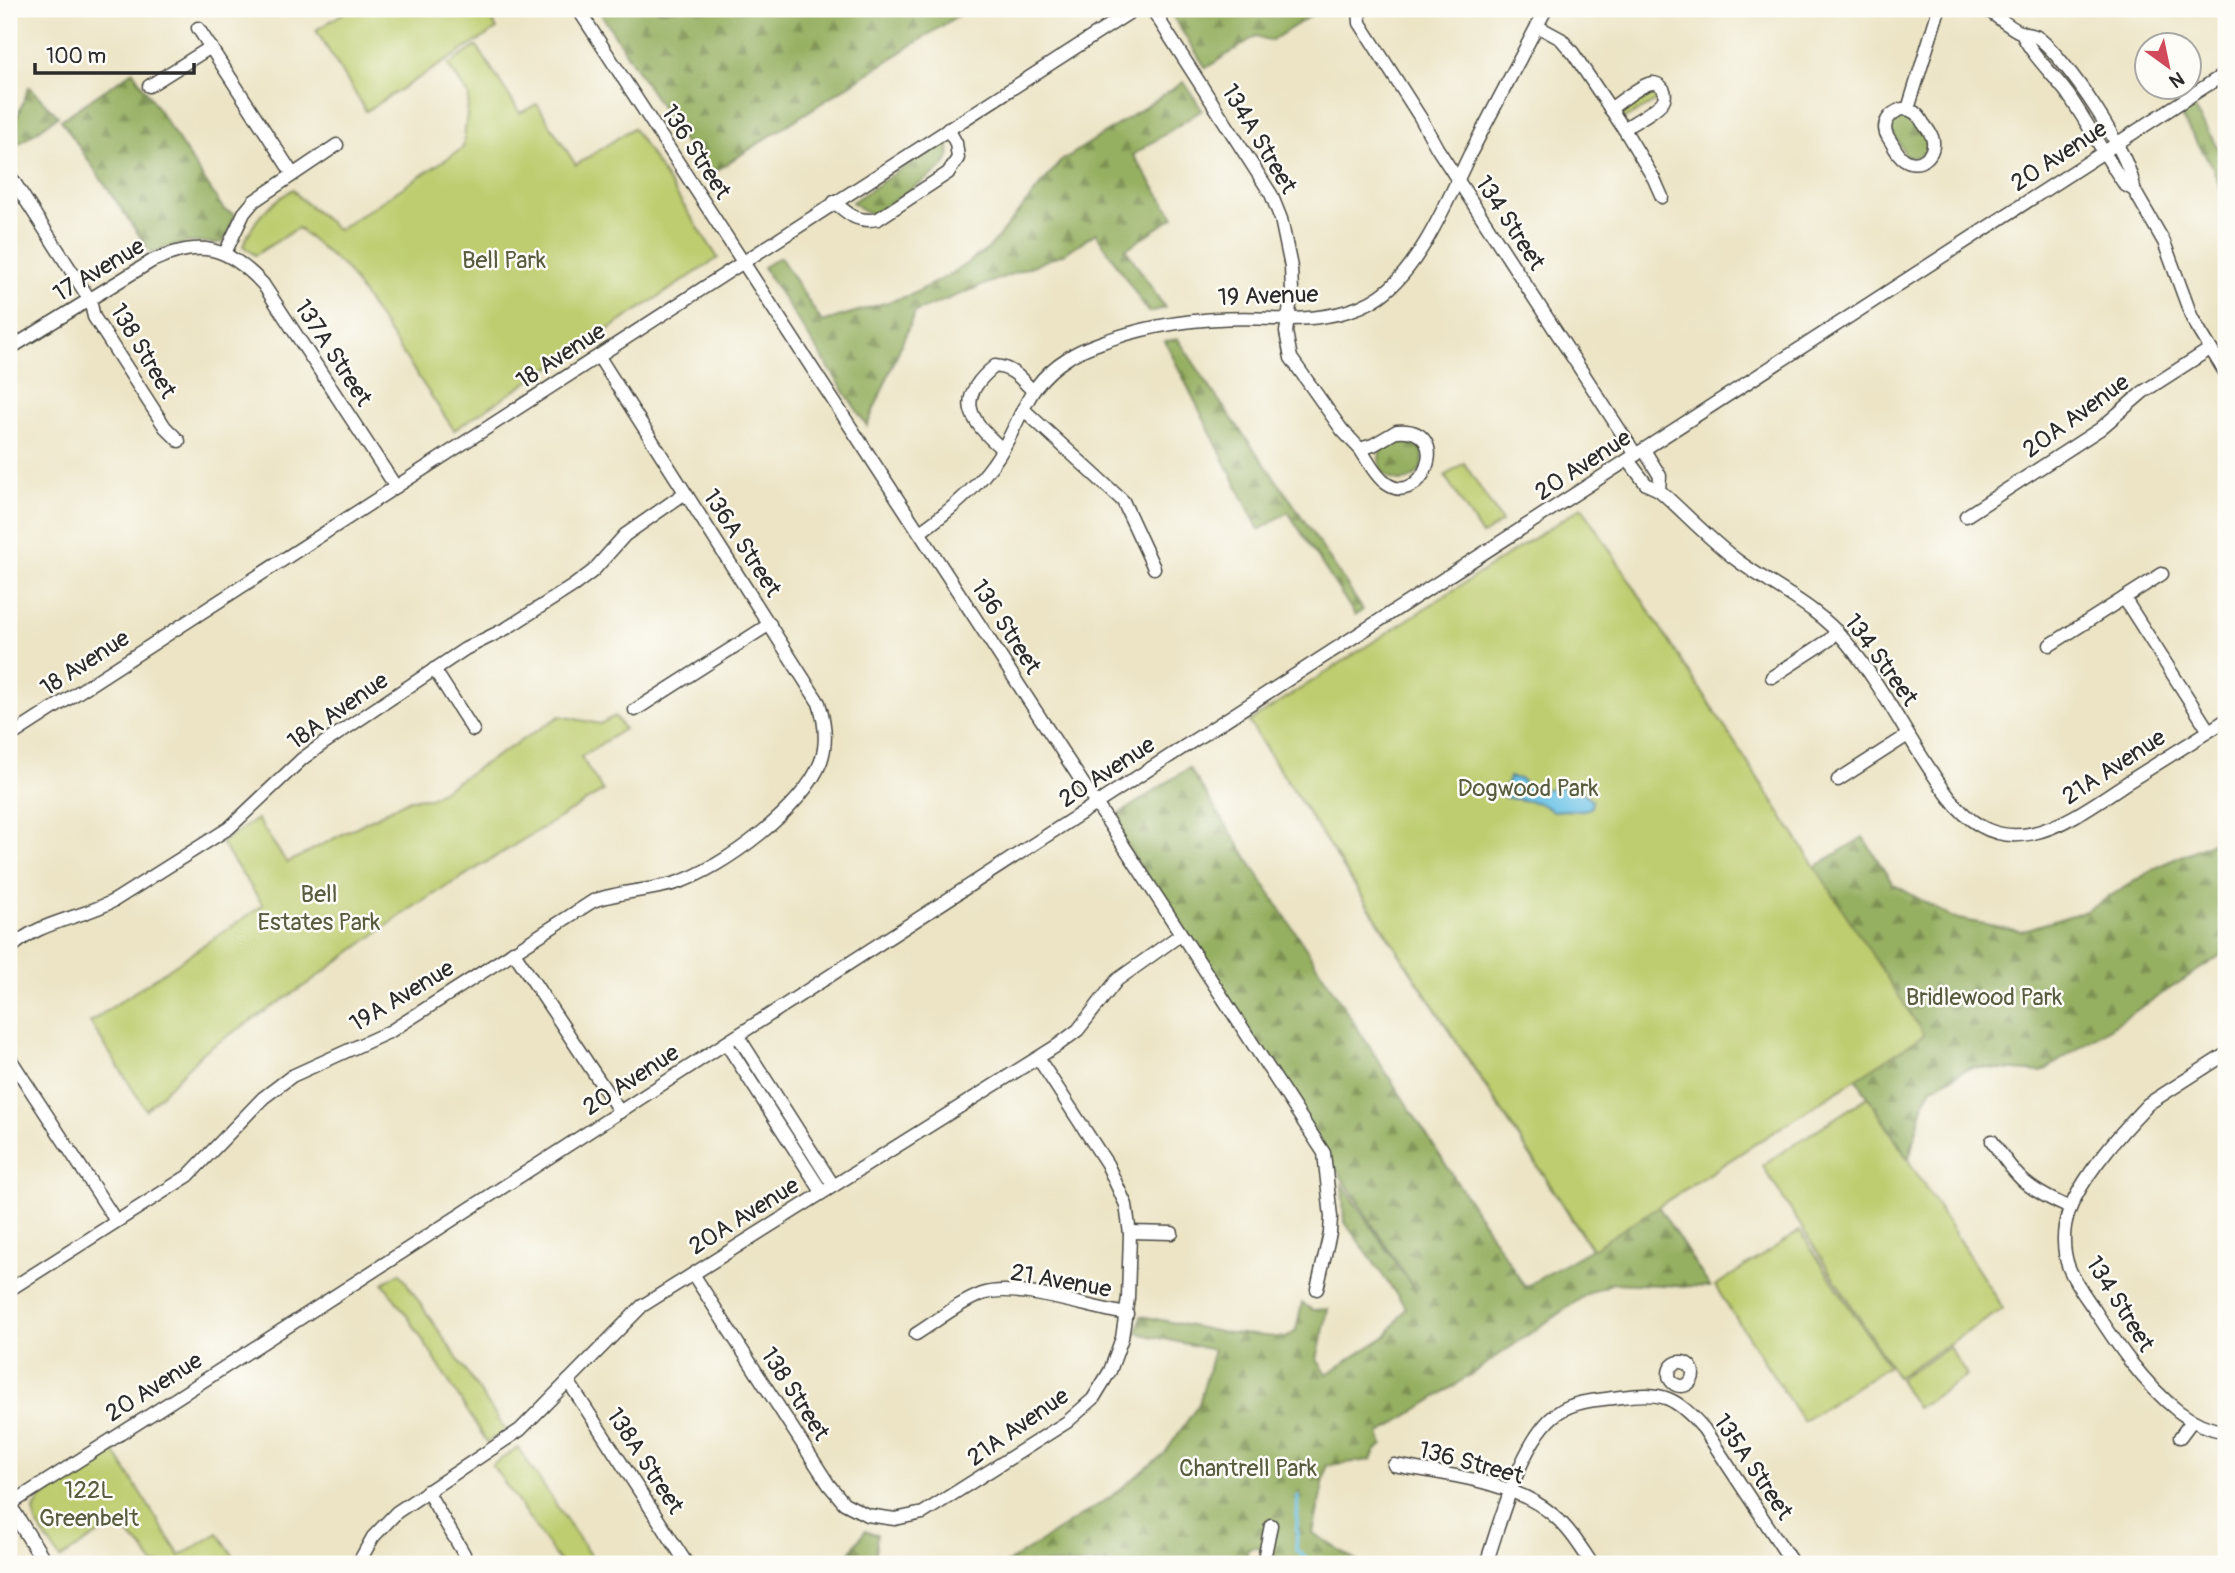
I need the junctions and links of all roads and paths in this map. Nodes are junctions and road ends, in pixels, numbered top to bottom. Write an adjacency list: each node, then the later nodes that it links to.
1 (578, 9): 30 (street, 136 Street)
2 (1135, 9): 18 (street, 18 Avenue)
3 (1152, 9): 32 (street, 134A Street)
4 (1359, 9): 25 (street, 134 Street)
5 (1546, 9): 8 (street)
6 (1939, 9): 16 (street)
7 (1986, 9): 10 (street)
8 (1537, 26): 17 (street); 25 (street)
9 (198, 28): 11 (street)
10 (2021, 32): 14 (street); 15 (street)
11 (211, 47): 13 (street); 23 (street)
12 (2226, 73): 20 (street, 20 Avenue)
13 (149, 86)
14 (2081, 89): 15 (street); 20 (street)
15 (2069, 97): 22 (street)
16 (1908, 108): 16 (street)
17 (1611, 109): 19 (street); 19 (street)
18 (948, 129): 28 (street, 18 Avenue); 28 (street)
19 (1623, 129): 27 (street)
20 (2116, 144): 22 (street, 20 Avenue); 26 (street)
21 (337, 145): 23 (street)
22 (2104, 152): 26 (street); 42 (street, 20 Avenue)
23 (292, 173): 29 (street)
24 (9, 174): 31 (street, 138 Street)
25 (1458, 181): 32 (street, 19 Avenue); 42 (street, 134 Street)
26 (2134, 190): 34 (street)
27 (1662, 197)
28 (834, 202): 30 (street, 18 Avenue)
29 (225, 253): 31 (street, 17 Avenue); 43 (street, 137A Street)
30 (744, 262): 35 (street, 18 Avenue); 47 (street, 136 Street)
31 (90, 300): 33 (street, 17 Avenue); 39 (street, 138 Street)
32 (1287, 319): 37 (street, 19 Avenue); 41 (street, 134A Street)
33 (9, 349)
34 (2210, 349): 36 (street); 46 (street, 20A Avenue)
35 (598, 357): 43 (street, 18 Avenue); 45 (street, 136A Street)
36 (2226, 374)
37 (1032, 390): 38 (street, 19 Avenue); 40 (street)
38 (1023, 409): 40 (street, 19 Avenue); 48 (street)
39 (179, 441)
40 (1002, 449): 47 (street, 19 Avenue)
41 (1360, 449): 41 (street, 134A Street)
42 (1636, 455): 44 (street, 134 Street); 44 (street, 134 Street); 64 (street, 20 Avenue)
43 (396, 487): 61 (street, 18 Avenue)
44 (1659, 490): 52 (street, 134 Street)
45 (685, 494): 51 (street, 136A Street); 54 (street, 18A Avenue)
46 (1966, 516)
47 (920, 532): 64 (street, 136 Street)
48 (1154, 568)
49 (2162, 574): 50 (street)
50 (2124, 598): 53 (street); 59 (street)
51 (770, 624): 56 (street); 62 (street, 136A Street)
52 (1837, 631): 55 (street); 60 (street, 134 Street)
53 (2050, 645)
54 (434, 669): 58 (street); 67 (street, 18A Avenue)
55 (1772, 677)
56 (635, 710)
57 (2226, 720): 59 (street, 21A Avenue)
58 (473, 730)
59 (2209, 731): 65 (street, 21A Avenue)
60 (1908, 735): 63 (street); 65 (street, 134 Street)
61 (9, 737)
62 (821, 760): 68 (street, 19A Avenue)
63 (1838, 780)
64 (1097, 804): 66 (street, 136 Street); 69 (street, 20 Avenue)
65 (2020, 835)
66 (1180, 934): 73 (street, 20A Avenue); 83 (street, 136 Street)
67 (9, 950)
68 (513, 951): 74 (street); 79 (street, 19A Avenue)
69 (738, 1036): 70 (street, 20 Avenue); 75 (street)
70 (726, 1043): 74 (street, 20 Avenue); 75 (street)
71 (2226, 1054): 78 (street)
72 (9, 1057): 79 (street)
73 (1038, 1058): 77 (street, 20A Avenue); 80 (street)
74 (620, 1112): 96 (street, 20 Avenue)
75 (788, 1126): 77 (street)
76 (1992, 1141): 78 (street)
77 (827, 1188): 82 (street, 20A Avenue)
78 (2070, 1208): 90 (street, 134 Street)
79 (116, 1221): 84 (street, 19A Avenue)
80 (1130, 1231): 81 (street); 85 (street)
81 (1172, 1233)
82 (693, 1274): 87 (street, 20A Avenue); 97 (street, 138 Street)
83 (1317, 1289)
84 (9, 1290)
85 (1127, 1314): 86 (street, 21 Avenue); 97 (street, 21A Avenue)
86 (916, 1334)
87 (568, 1381): 94 (street, 20A Avenue); 102 (street, 138A Street)
88 (1679, 1385): 89 (street)
89 (1673, 1399): 95 (street); 106 (street, 135A Street)
90 (2192, 1420): 91 (street, 134 Street); 92 (street)
91 (2226, 1432)
92 (2180, 1437)
93 (1394, 1465): 95 (street, 136 Street)
94 (427, 1491): 99 (street); 101 (street, 20A Avenue)
95 (1510, 1492): 104 (street); 105 (street, 136 Street)
96 (9, 1505): 100 (main road)
97 (880, 1518)
98 (1271, 1525): 103 (street)
99 (464, 1554)
100 (46, 1564)
101 (358, 1564)
102 (687, 1564)
103 (1263, 1564)
104 (1486, 1564)
105 (1592, 1564)
106 (1793, 1564)

